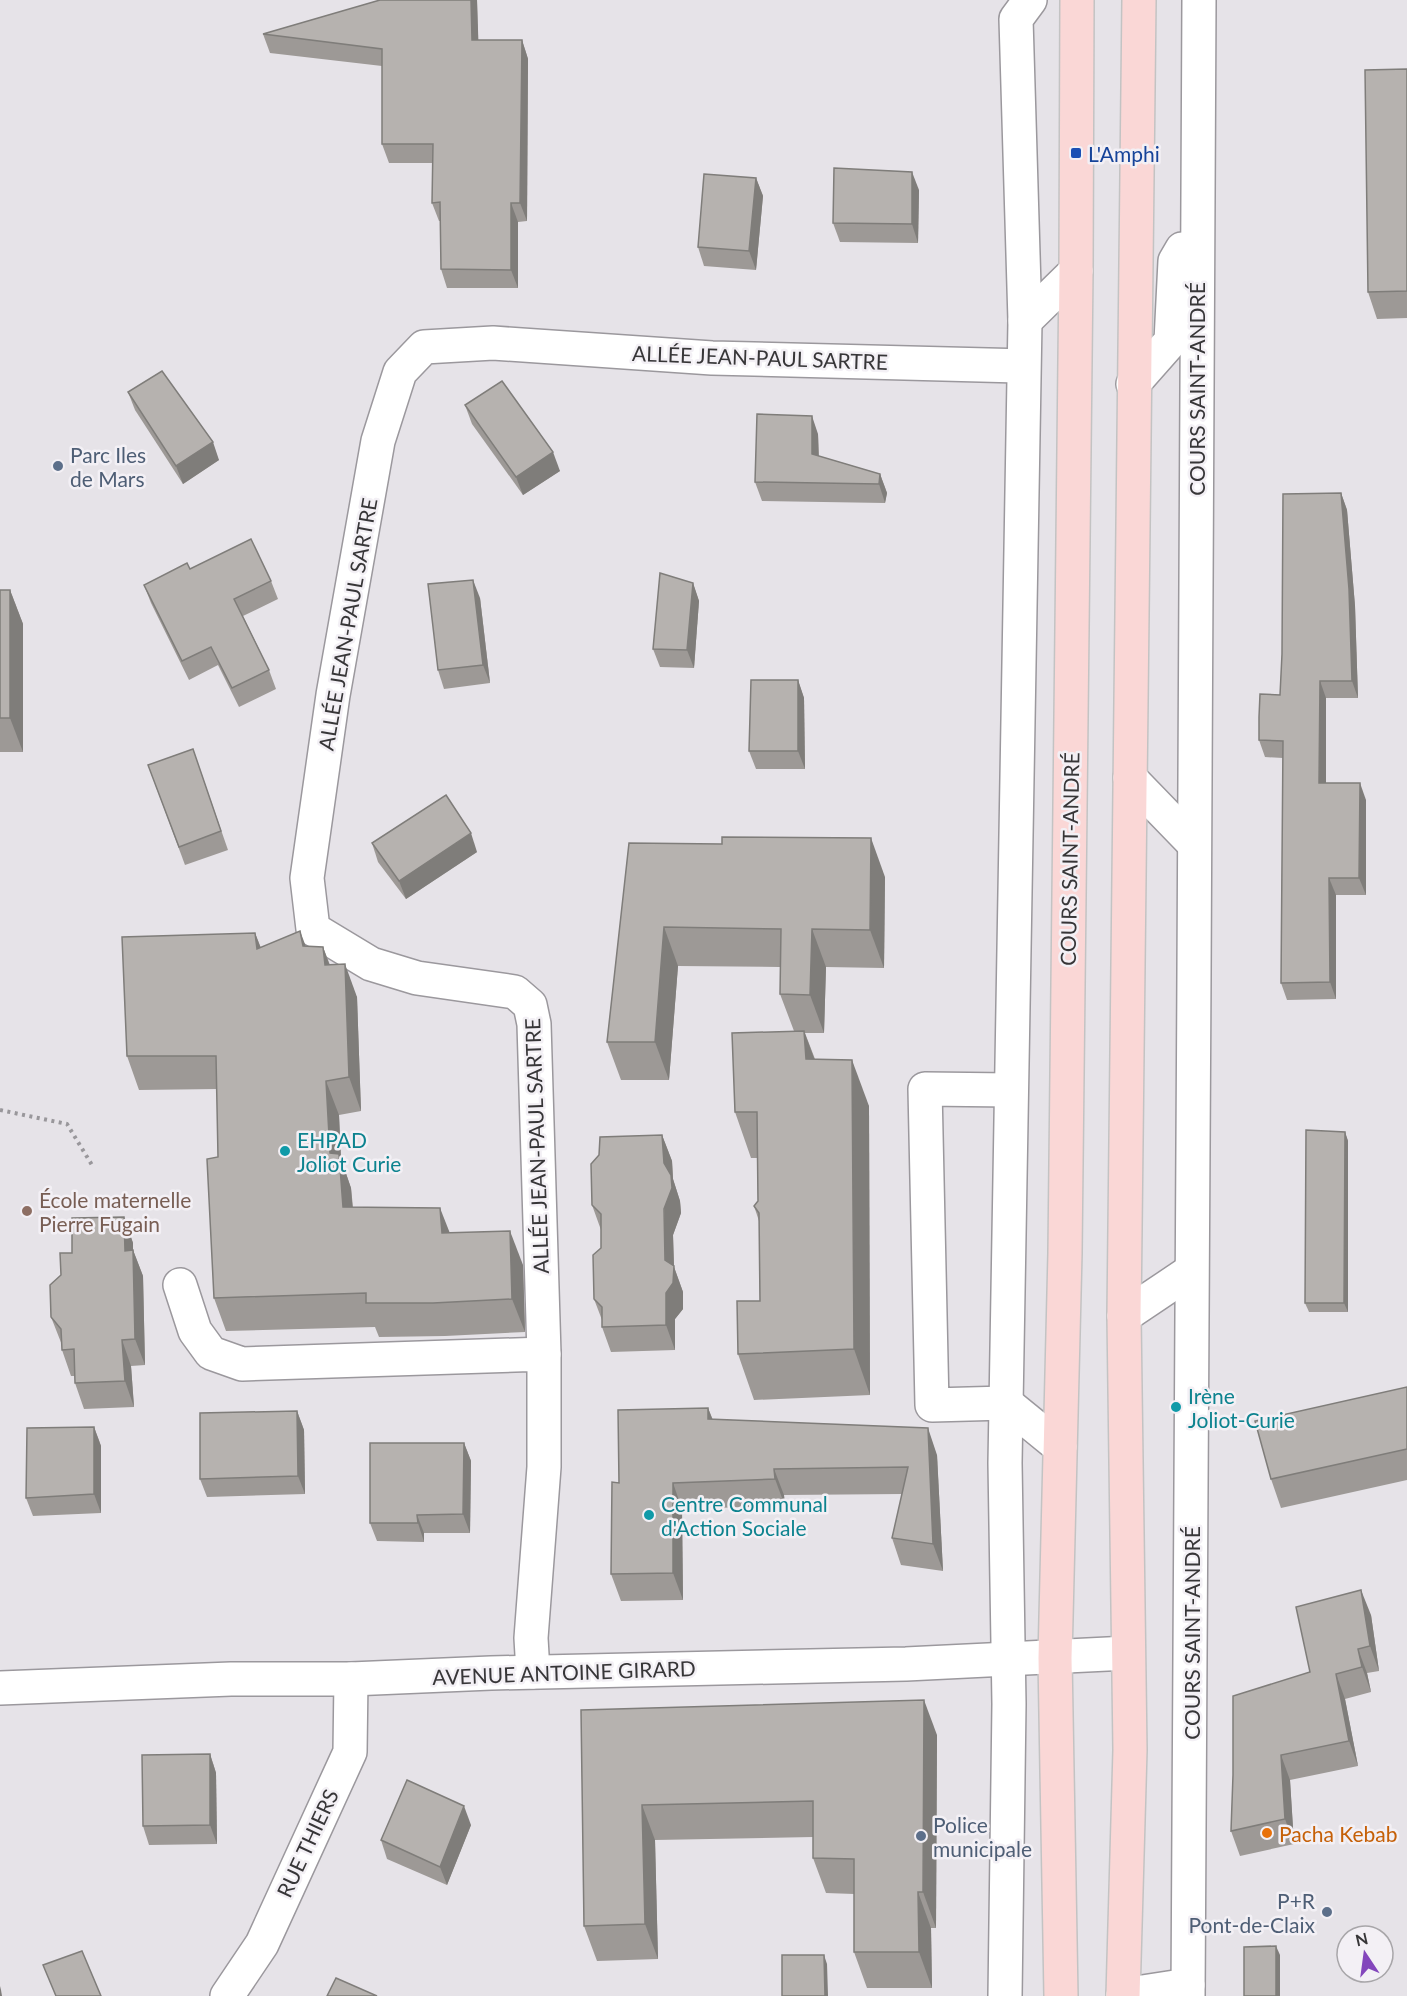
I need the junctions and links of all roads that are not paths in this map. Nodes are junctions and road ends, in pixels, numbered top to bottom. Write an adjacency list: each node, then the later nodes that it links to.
1 (1030, 0): 7 (street)
2 (1077, 0): 6 (main road, COURS SAINT-ANDRÉ)
3 (1139, 0): 9 (main road)
4 (1193, 4): 5 (street, COURS SAINT-ANDRÉ)
5 (1197, 222): 9 (street, COURS SAINT-ANDRÉ); 11 (street, COURS SAINT-ANDRÉ)
6 (1076, 270): 7 (street); 18 (main road, COURS SAINT-ANDRÉ)
7 (1025, 321): 8 (street)
8 (1023, 366): 12 (street); 16 (street, ALLÉE JEAN-PAUL SARTRE)
9 (1133, 384): 10 (main road)
10 (1130, 778): 11 (street); 15 (main road)
11 (1194, 844): 13 (street, COURS SAINT-ANDRÉ)
12 (1011, 1090): 17 (street); 17 (street)
13 (1191, 1271): 15 (street); 25 (street, COURS SAINT-ANDRÉ)
14 (180, 1285): 16 (street)
15 (1124, 1316): 19 (main road)
16 (544, 1354): 22 (street)
17 (1006, 1403): 18 (street); 21 (street)
18 (1060, 1447): 20 (main road, COURS SAINT-ANDRÉ)
19 (1128, 1653): 20 (street, AVENUE ANTOINE GIRARD); 26 (main road)
20 (1055, 1658): 21 (street, AVENUE ANTOINE GIRARD); 29 (main road, COURS SAINT-ANDRÉ)
21 (1008, 1659): 22 (street, AVENUE ANTOINE GIRARD); 28 (street)
22 (533, 1672): 23 (street, AVENUE ANTOINE GIRARD)
23 (351, 1679): 24 (street, AVENUE ANTOINE GIRARD); 27 (street, RUE THIERS)
24 (0, 1688)
25 (1188, 1990): 26 (street)
26 (1123, 1995)
27 (226, 1996)
28 (1005, 1996)
29 (1060, 1996)

